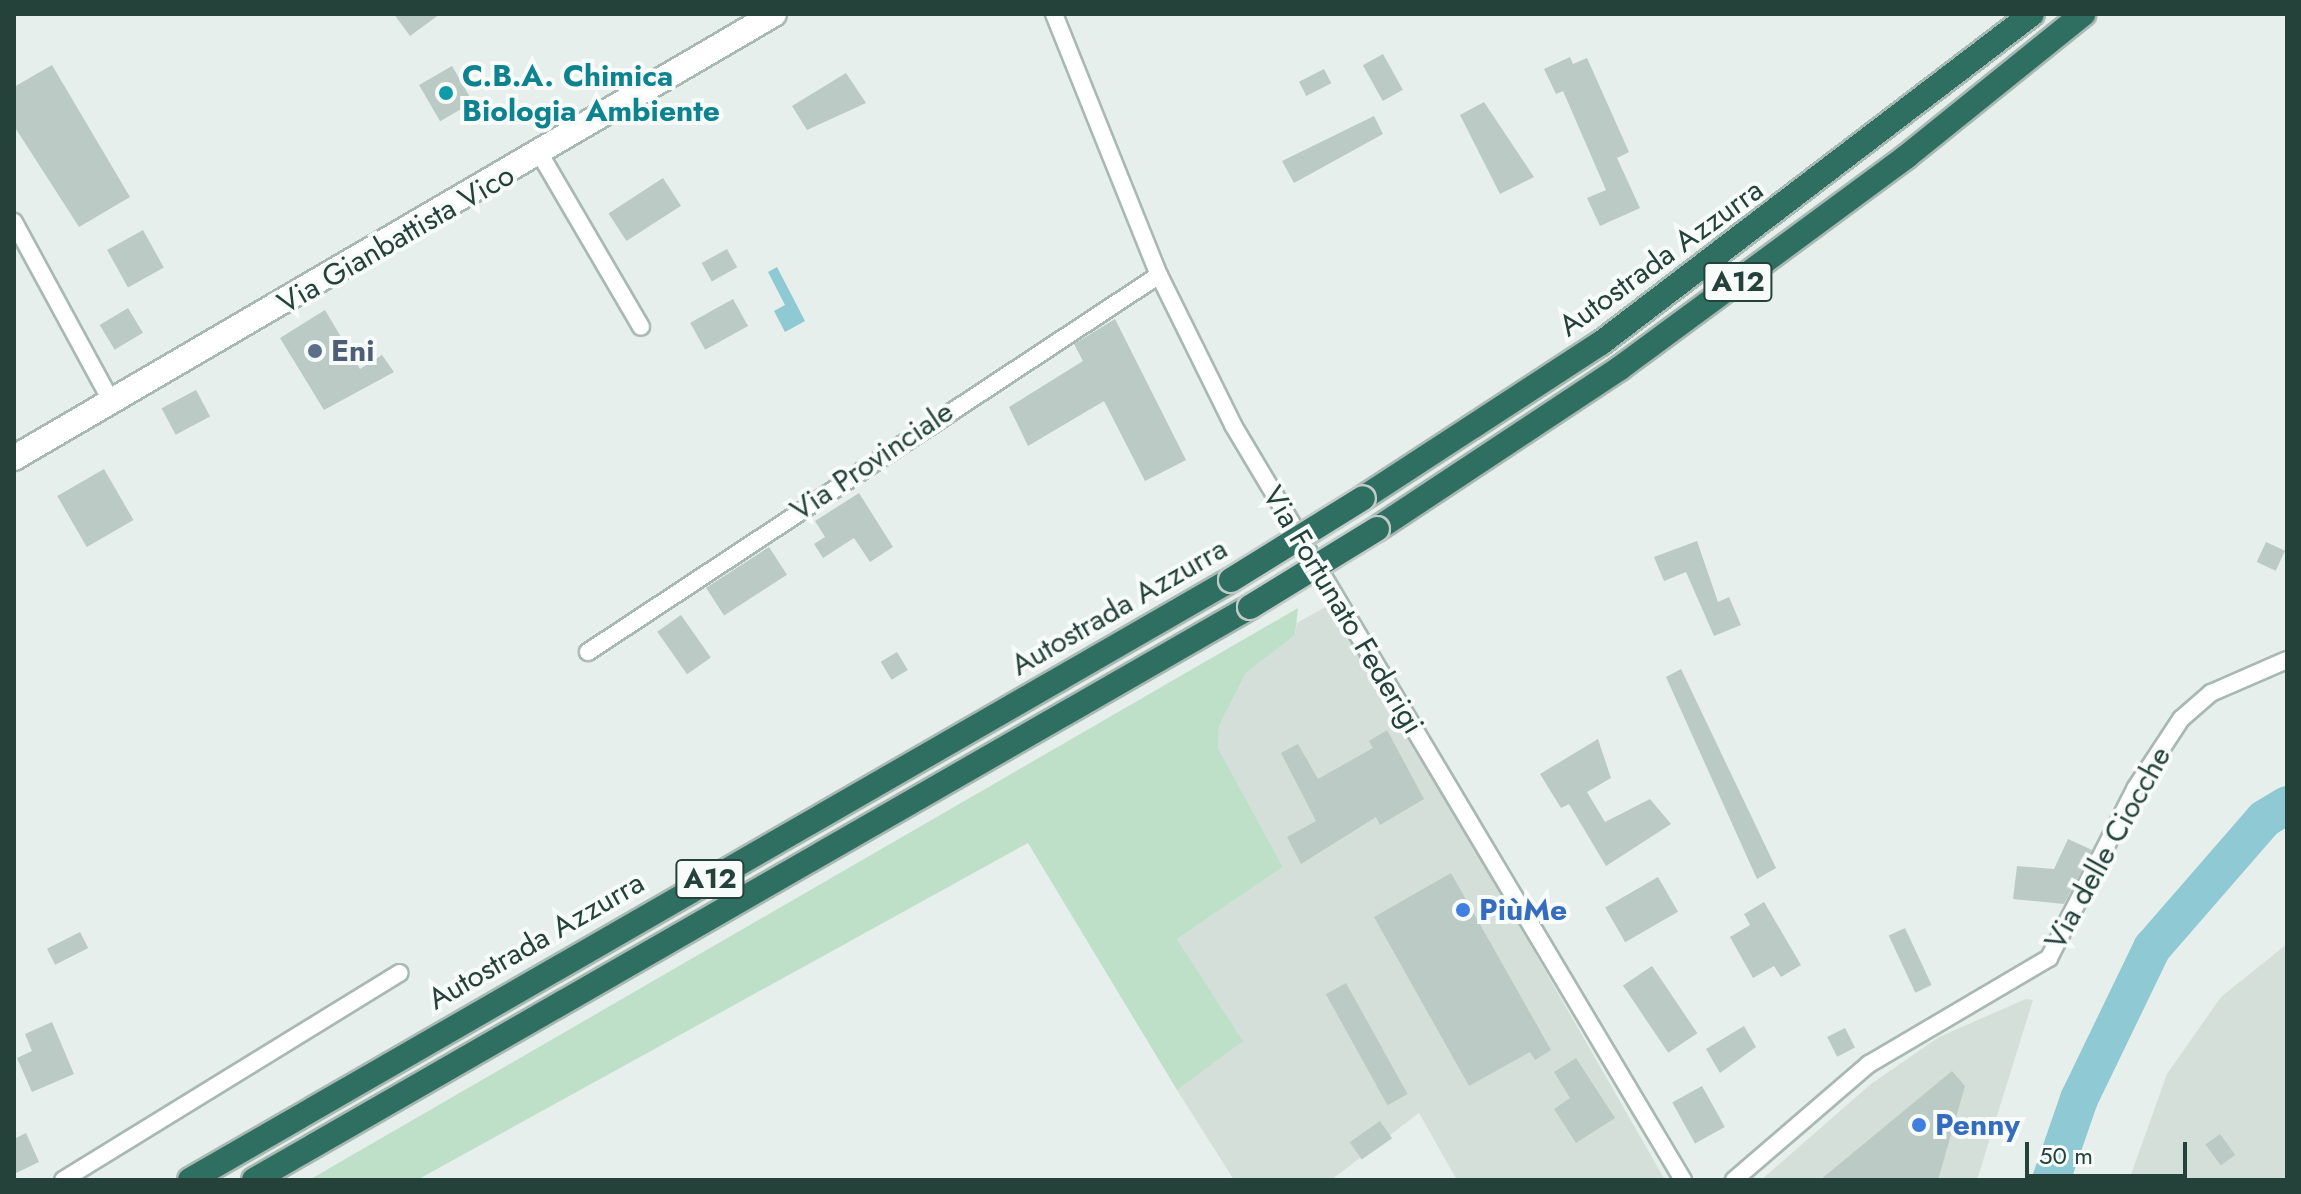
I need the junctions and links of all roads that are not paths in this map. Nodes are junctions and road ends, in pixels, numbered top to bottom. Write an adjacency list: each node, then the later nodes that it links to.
1 (774, 14): 5 (main road, Via Gianbattista Vico)
2 (1054, 14): 7 (street, Via Fortunato Federigi)
3 (2032, 14): 15 (highway, Autostrada Azzurra / A12, bridge)
4 (2083, 14): 16 (highway, A12, bridge)
5 (540, 154): 8 (street); 9 (main road, Via Gianbattista Vico)
6 (14, 222): 9 (street)
7 (1159, 275): 11 (street, Via Provinciale); 17 (street, Via Fortunato Federigi)
8 (641, 327)
9 (113, 404): 10 (main road, Via Gianbattista Vico)
10 (14, 458)
11 (588, 652)
12 (2287, 660): 18 (street, Via delle Ciocche)
13 (400, 973): 14 (street)
14 (63, 1180)
15 (190, 1180)
16 (254, 1180)
17 (1683, 1180)
18 (1734, 1180)

